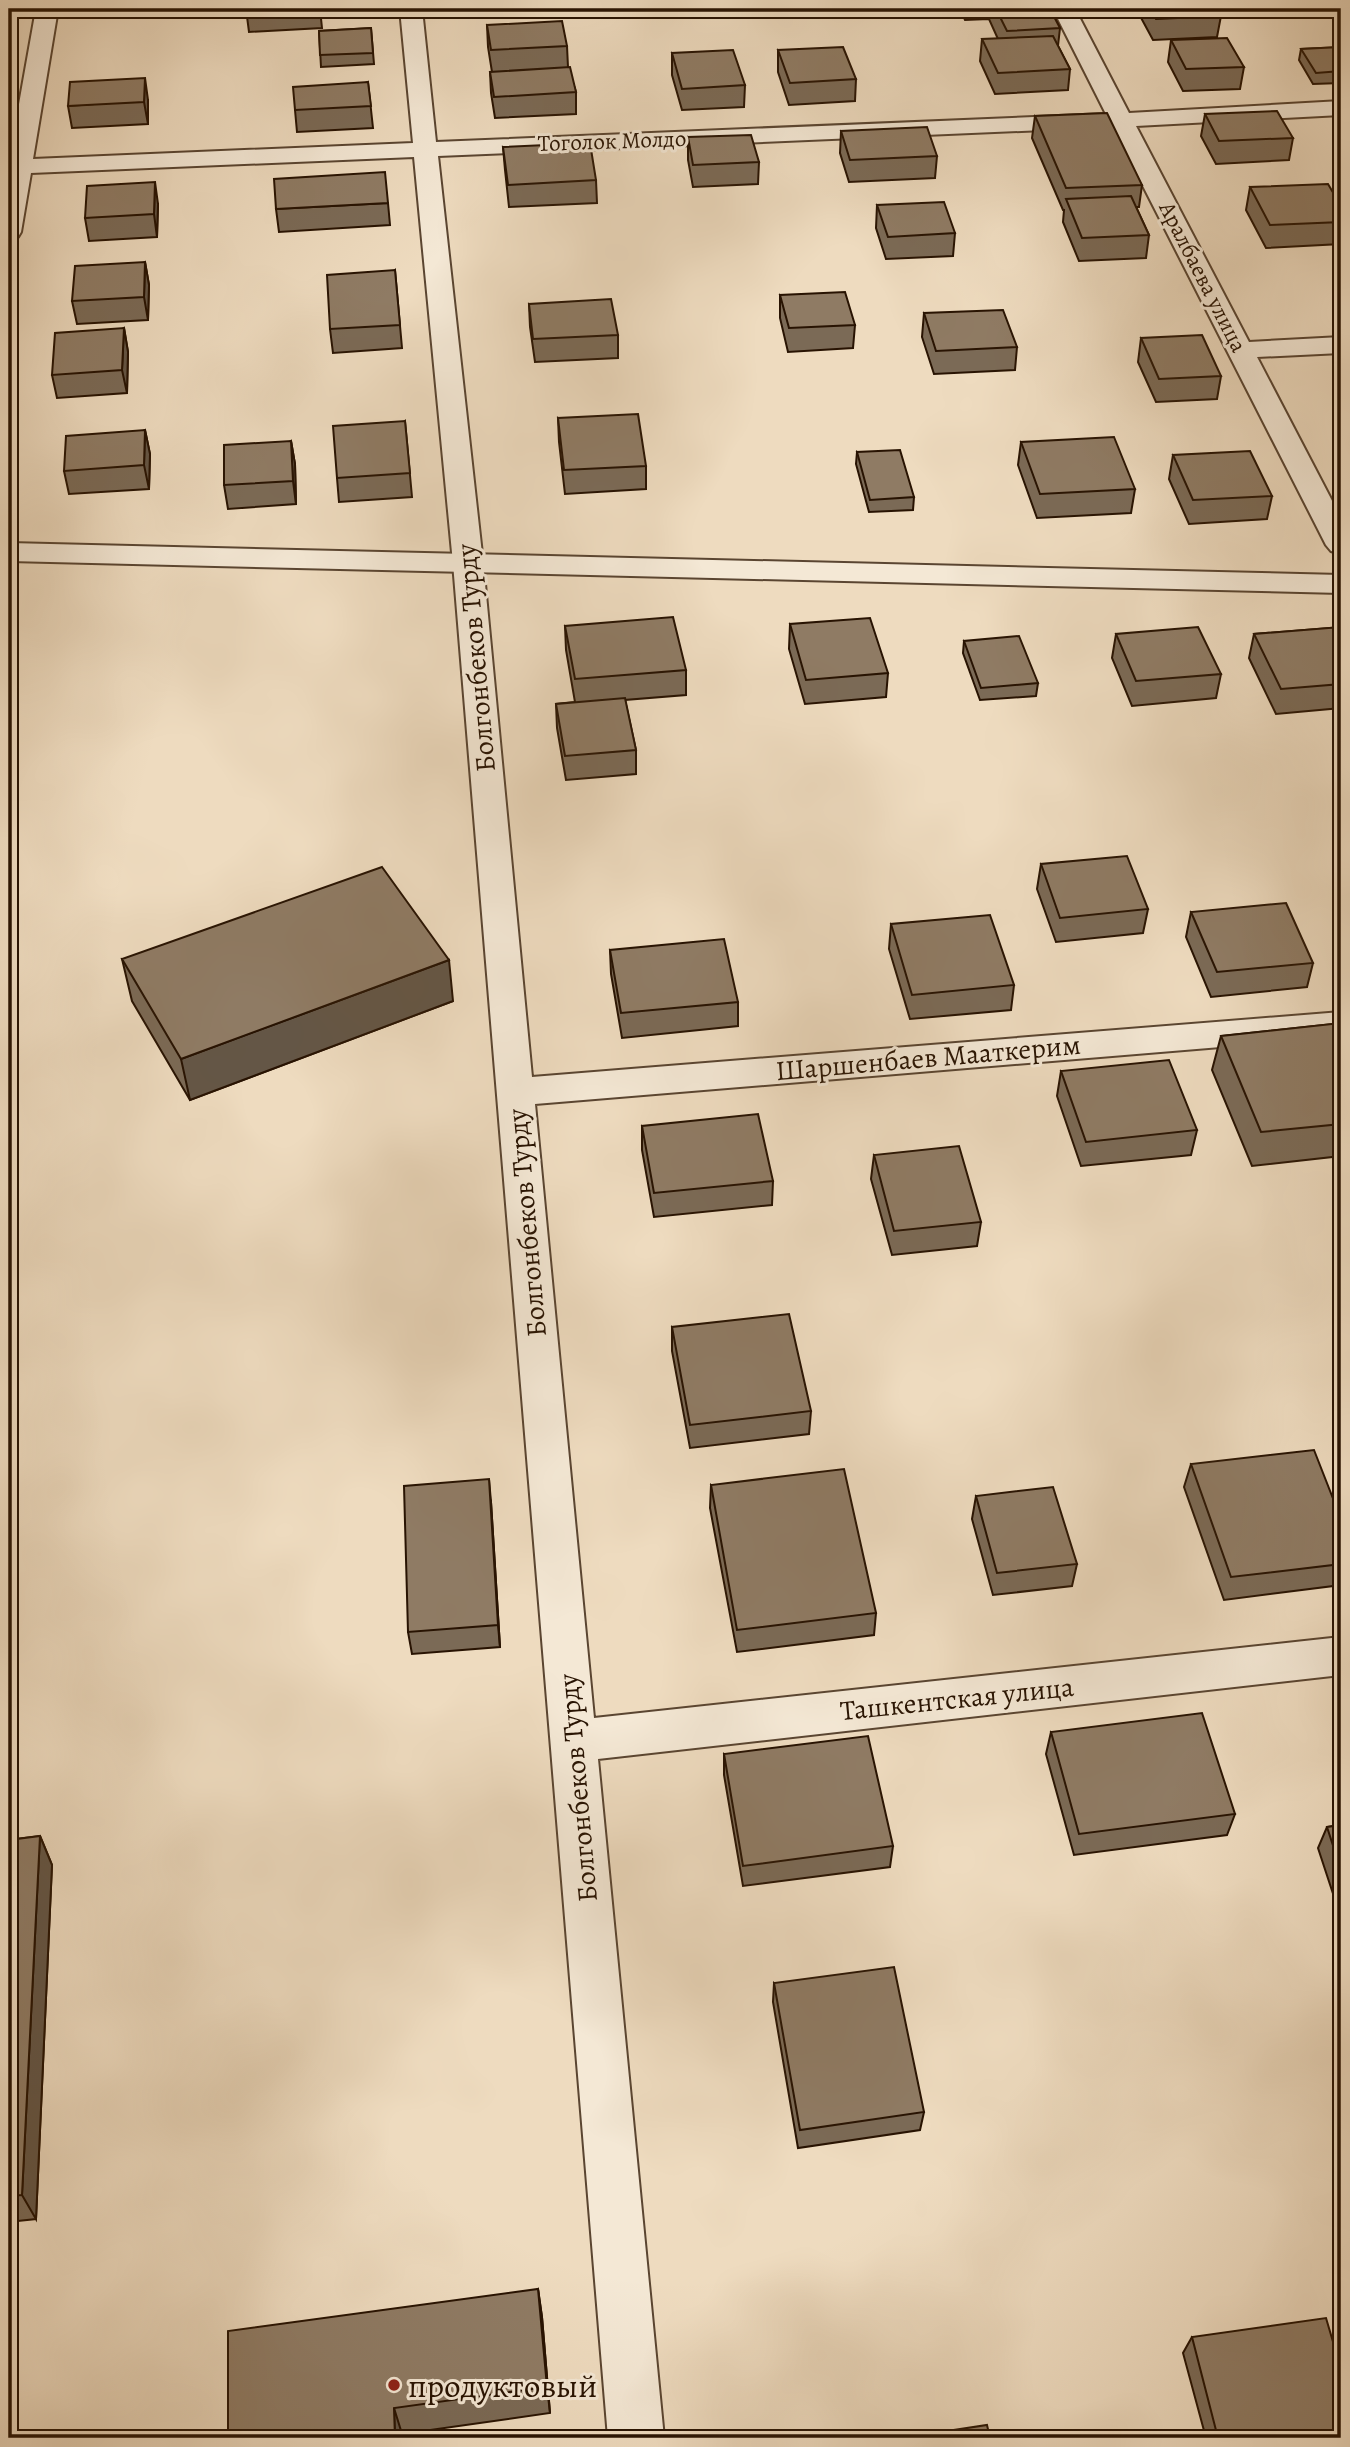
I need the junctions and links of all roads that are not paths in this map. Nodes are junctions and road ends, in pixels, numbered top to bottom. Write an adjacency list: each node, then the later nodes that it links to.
1 (47, 9): 7 (street)
2 (411, 9): 6 (street, Болгонбеков Турду)
3 (1064, 9): 5 (street, Аралбаева улица)
4 (1341, 108): 5 (street, Тоголок Молдо)
5 (1121, 120): 6 (street, Тоголок Молдо); 10 (street, Аралбаева улица)
6 (425, 148): 7 (street, Тоголок Молдо); 13 (street, Болгонбеков Турду)
7 (14, 167): 8 (street)
8 (9, 232)
9 (1341, 345): 10 (street)
10 (1241, 350): 11 (street, Аралбаева улица)
11 (1341, 545)
12 (9, 552): 13 (street)
13 (468, 563): 14 (street); 16 (street, Болгонбеков Турду)
14 (1341, 584)
15 (1341, 1024): 16 (street, Шаршенбаев Мааткерим)
16 (514, 1092): 18 (street, Болгонбеков Турду)
17 (1341, 1656): 18 (street, Ташкентская улица)
18 (574, 1741): 19 (street, Болгонбеков Турду)
19 (636, 2438)

